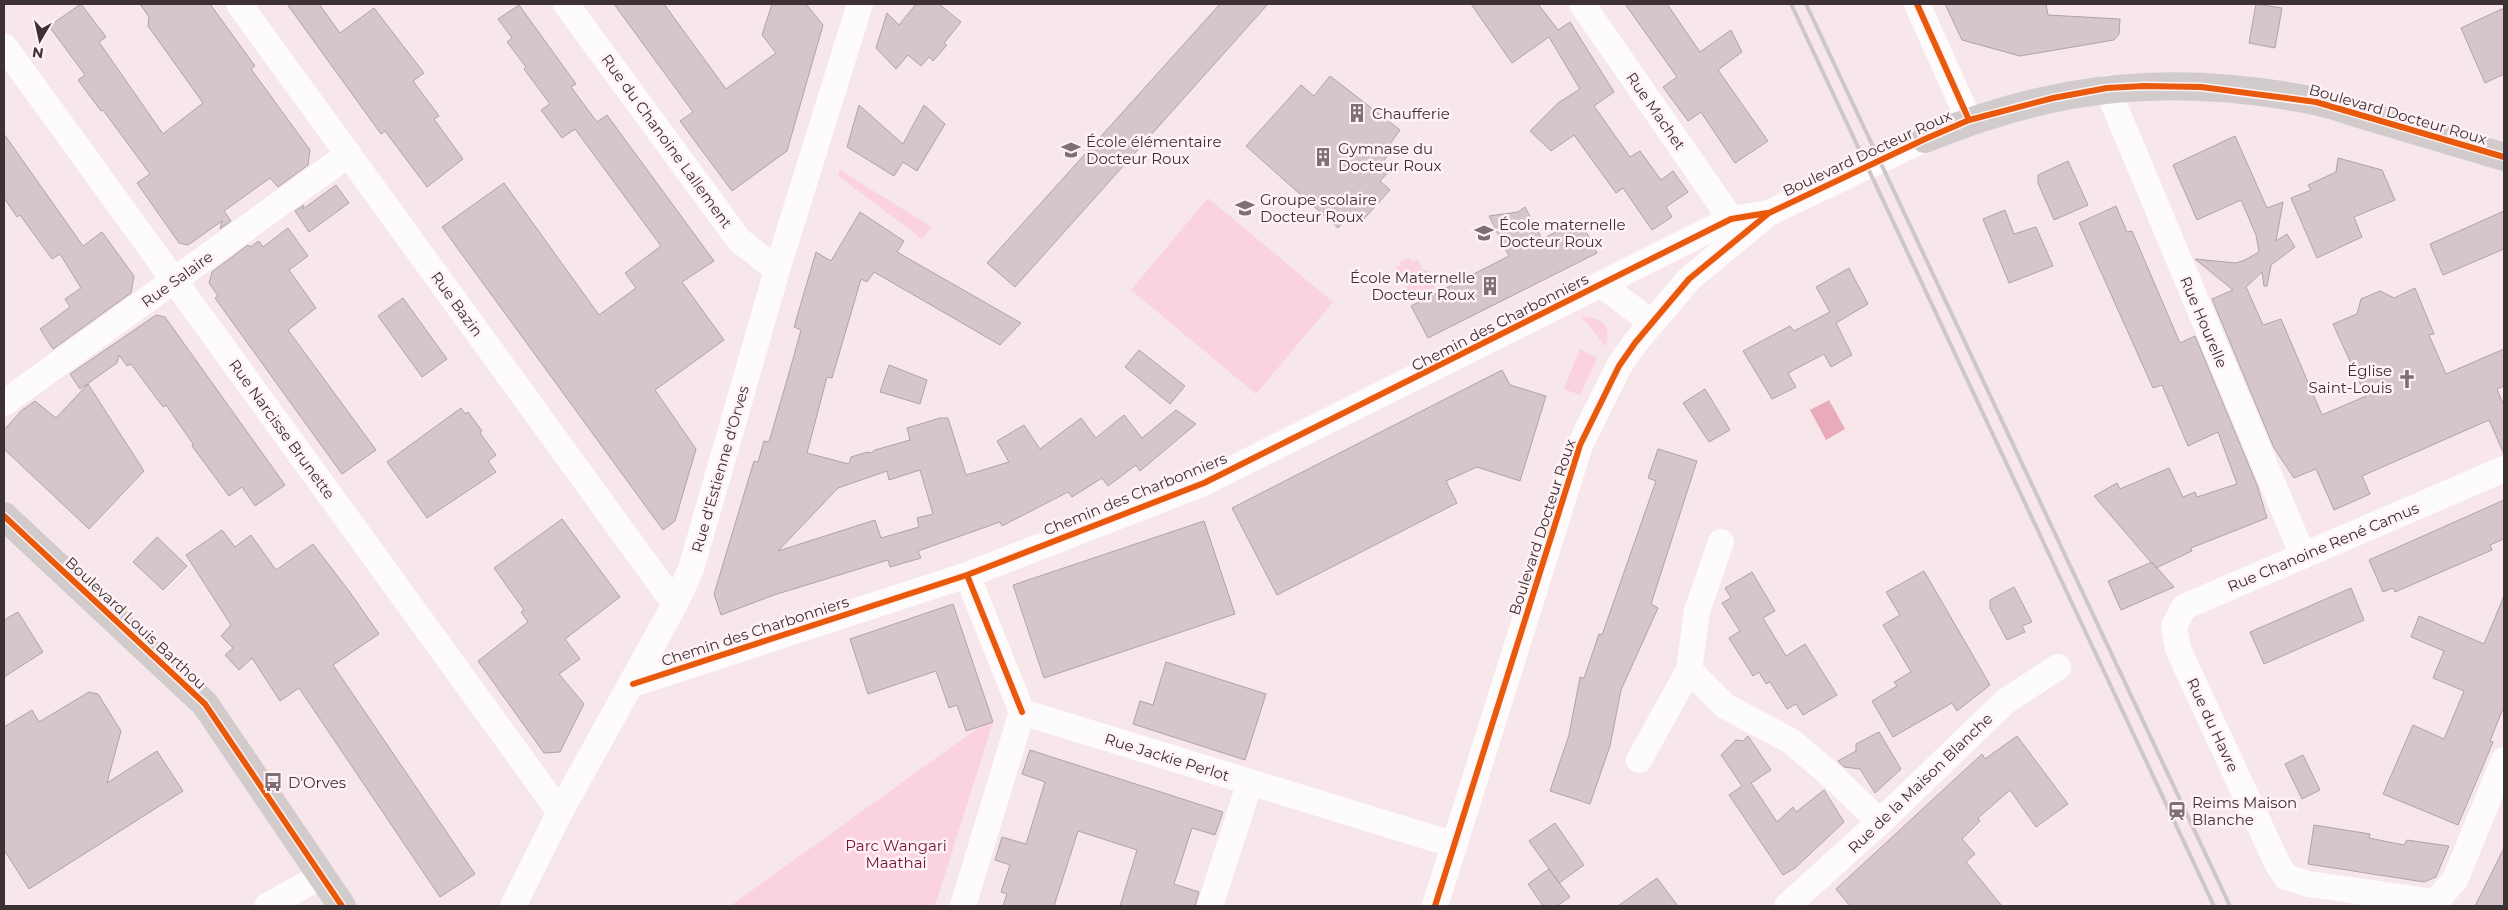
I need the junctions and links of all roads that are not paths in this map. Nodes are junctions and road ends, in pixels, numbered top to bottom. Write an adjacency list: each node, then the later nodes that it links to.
1 (239, 4): 10 (street, Rue Bazin)
2 (566, 4): 14 (street, Rue du Chanoine Lallement)
3 (860, 4): 14 (street, Rue d'Estienne d'Orves)
4 (1582, 4): 13 (street, Rue Machet)
5 (1917, 4): 8 (street)
6 (4, 46): 15 (street, Rue Narcisse Brunette)
7 (2107, 88): 8 (street, Boulevard Docteur Roux); 11 (street, Boulevard Docteur Roux); 22 (street, Rue Hourelle)
8 (1969, 120): 9 (street, Boulevard Docteur Roux)
9 (1925, 139): 12 (street, Boulevard Docteur Roux)
10 (348, 154): 15 (street, Rue Salaire); 24 (street, Rue Bazin)
11 (2504, 157)
12 (1769, 213): 13 (street, Boulevard Docteur Roux); 17 (street, Boulevard Docteur Roux)
13 (1731, 219): 16 (street, Chemin des Charbonniers)
14 (777, 270): 24 (street, Rue d'Estienne d'Orves)
15 (174, 281): 18 (street, Rue Salaire); 33 (street, Rue Narcisse Brunette)
16 (1602, 285): 17 (street); 23 (street, Chemin des Charbonniers)
17 (1652, 323): 35 (street, Boulevard Docteur Roux)
18 (4, 403)
19 (2504, 469): 22 (street, Rue Chanoine René Camus)
20 (4, 516): 36 (street, Boulevard Louis Barthou)
21 (1721, 542): 27 (street)
22 (2303, 556): 25 (street, Rue Chanoine René Camus)
23 (967, 575): 28 (street, Chemin des Charbonniers); 29 (street)
24 (676, 604): 28 (street, Rue d'Estienne d'Orves)
25 (2178, 650): 37 (street, Rue du Havre)
26 (2058, 667): 34 (street, Rue de la Maison Blanche)
27 (1689, 670): 30 (street); 34 (street)
28 (632, 684): 33 (street, Rue d'Estienne d'Orves)
29 (1022, 712): 32 (street, Rue Jackie Perlot); 41 (street)
30 (1639, 760)
31 (2504, 760): 37 (street)
32 (1250, 782): 35 (street, Rue Jackie Perlot); 42 (street)
33 (560, 812): 40 (street, Rue d'Estienne d'Orves)
34 (1880, 822): 44 (street, Rue de la Maison Blanche)
35 (1455, 845): 43 (street, Boulevard Docteur Roux)
36 (321, 876): 38 (street); 39 (street, Boulevard Louis Barthou)
37 (2435, 904)
38 (267, 906)
39 (342, 906)
40 (513, 906)
41 (962, 906)
42 (1210, 906)
43 (1435, 906)
44 (1787, 906)

